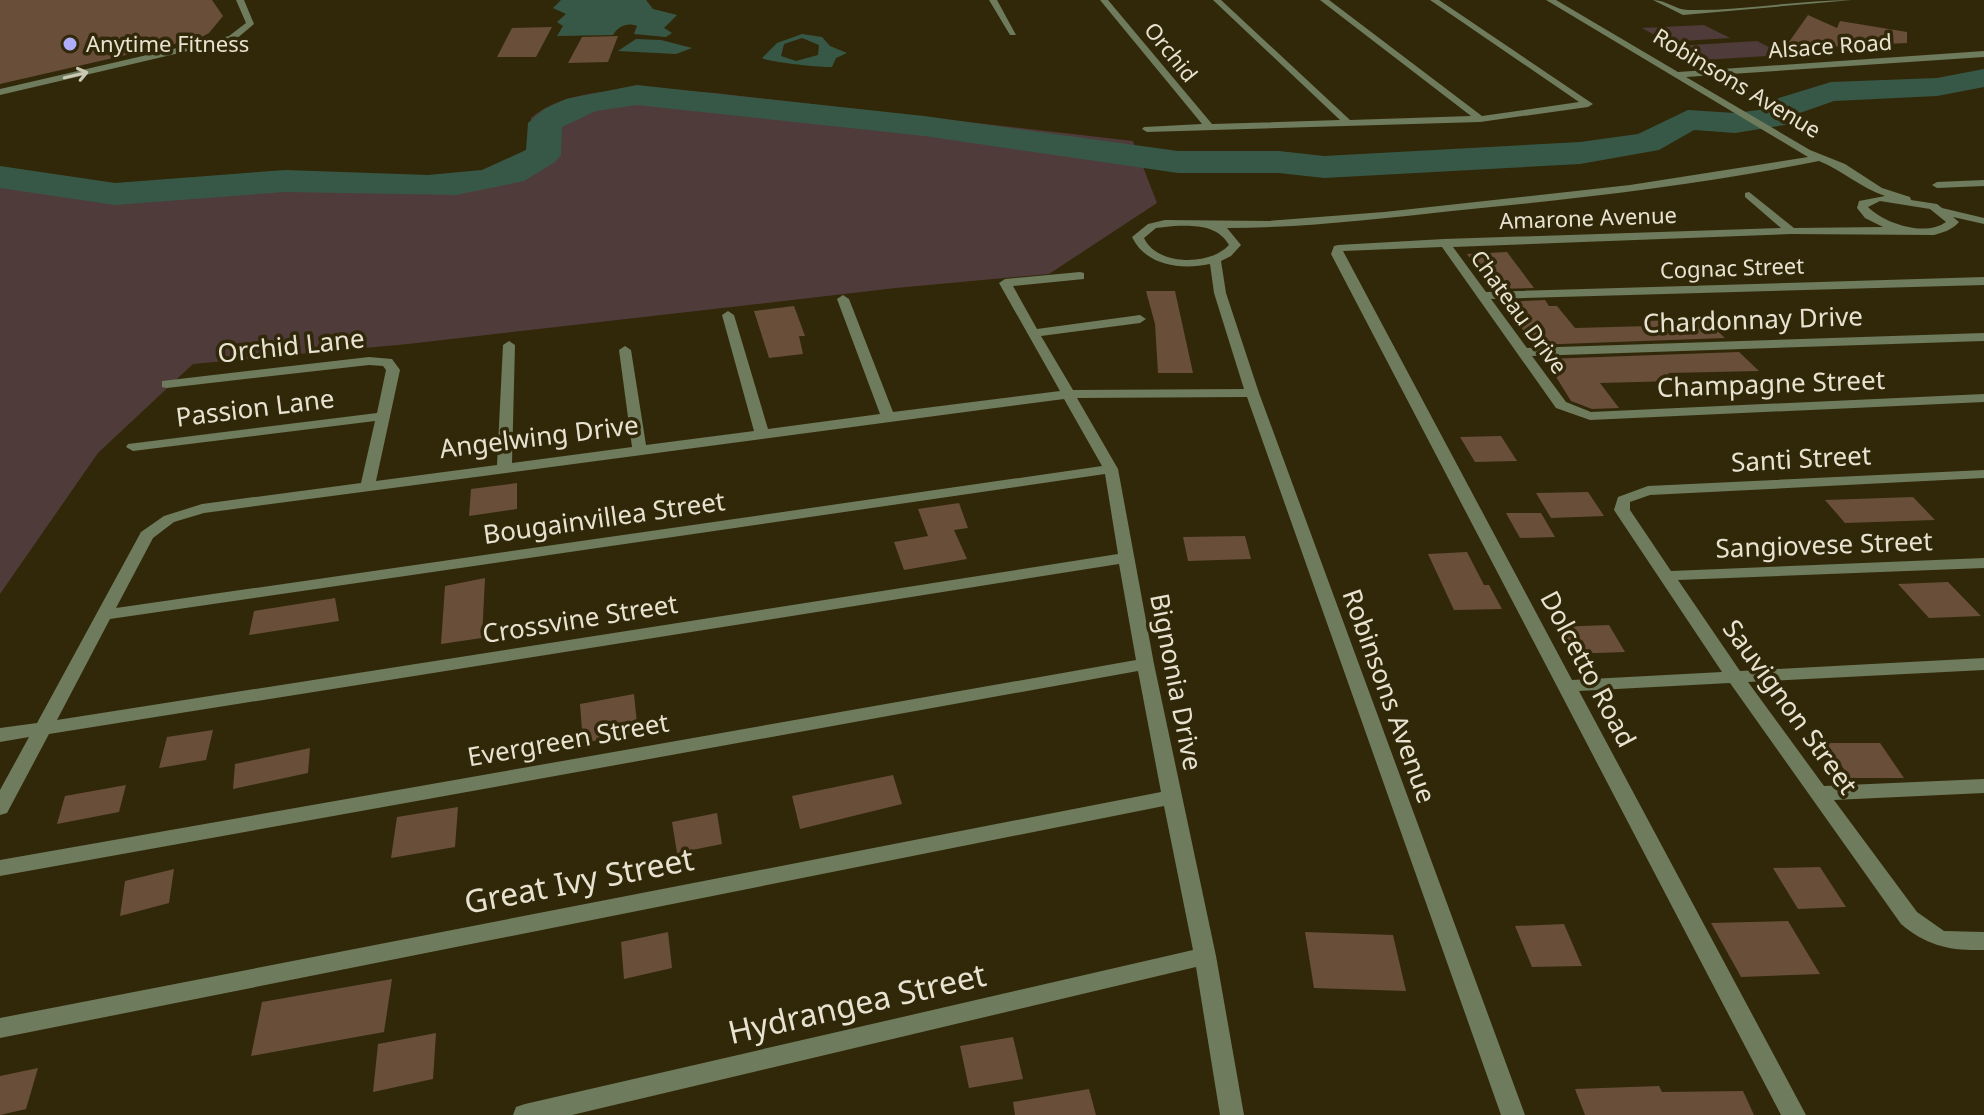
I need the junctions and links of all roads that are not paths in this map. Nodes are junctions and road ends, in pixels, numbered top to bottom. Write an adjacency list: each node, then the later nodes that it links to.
1 (240, 0): 13 (street, one-way to 1)
2 (993, 0): 10 (street)
3 (1104, 0): 16 (street, Orchid)
4 (1217, 0): 15 (street)
5 (1324, 0): 14 (street)
6 (1434, 0): 14 (street)
7 (1550, 0): 12 (street, Robinsons Avenue)
8 (1657, 0): 9 (street)
9 (1848, 0)
10 (1013, 33)
11 (1984, 54): 12 (street, Alsace Road)
12 (1678, 75): 18 (street, Robinsons Avenue)
13 (0, 92)
14 (1480, 119): 15 (street)
15 (1349, 124): 16 (street)
16 (1209, 127): 17 (street)
17 (1147, 129)
18 (1811, 155): 22 (street, Robinsons Avenue); 23 (street, Robinsons Avenue); 27 (street, Robinsons Avenue)
19 (1984, 183): 20 (street)
20 (1937, 185)
21 (1749, 195): 32 (street)
22 (1906, 199): 23 (street); 24 (street, Robinsons Avenue)
23 (1869, 200): 25 (street)
24 (1943, 211): 26 (street); 30 (street)
25 (1874, 219): 31 (street); 33 (street, Amarone Avenue)
26 (1984, 221)
27 (1311, 222): 28 (street, Robinsons Avenue); 35 (street, Robinsons Avenue)
28 (1210, 225): 35 (street); 38 (street, Robinsons Avenue)
29 (1984, 228): 30 (street)
30 (1943, 229): 31 (street, Amarone Avenue)
31 (1917, 230): 33 (street, Amarone Avenue)
32 (1791, 231): 33 (street, Amarone Avenue); 34 (street, Amarone Avenue)
33 (1840, 231)
34 (1444, 242): 36 (street, Amarone Avenue); 42 (street, Chateau Drive)
35 (1235, 245): 37 (street)
36 (1338, 248): 73 (street, Dolcetto Road)
37 (1215, 260): 38 (street); 41 (street, Robinsons Avenue)
38 (1185, 263): 41 (street)
39 (1080, 276): 46 (street, Bignonia Drive)
40 (1984, 281): 42 (street, Cognac Street)
41 (1220, 293): 52 (street, Robinsons Avenue)
42 (1481, 296): 50 (street, Chateau Drive)
43 (843, 299): 57 (street)
44 (728, 315): 58 (street)
45 (1140, 319): 46 (street)
46 (1034, 333): 53 (street, Bignonia Drive)
47 (1984, 337): 50 (street, Chardonnay Drive)
48 (509, 345): 61 (street)
49 (625, 350): 60 (street)
50 (1523, 352): 55 (street, Chateau Drive)
51 (167, 384): 56 (street, Orchid Lane)
52 (1252, 393): 53 (street, Angelwing Drive); 86 (street, Robinsons Avenue)
53 (1068, 394): 57 (street, Angelwing Drive); 62 (street, Bignonia Drive)
54 (1984, 398): 55 (street, Champagne Street)
55 (1561, 405)
56 (384, 416): 59 (street, Passion Lane); 64 (street, Orchid Lane)
57 (888, 417): 58 (street, Angelwing Drive)
58 (762, 434): 60 (street, Angelwing Drive)
59 (133, 447)
60 (640, 451): 61 (street, Angelwing Drive)
61 (504, 469): 64 (street, Angelwing Drive)
62 (1111, 469): 66 (street, Bignonia Drive); 69 (street, Bougainvillea Street)
63 (1984, 474): 65 (street, Santi Street)
64 (368, 485): 69 (street, Angelwing Drive)
65 (1623, 500): 68 (street, Sauvignon Street)
66 (1126, 558): 70 (street, Bignonia Drive); 74 (street, Crossvine Street)
67 (1984, 563): 68 (street, Sangiovese Street)
68 (1666, 576): 72 (street, Sauvignon Street)
69 (104, 615): 74 (street, Angelwing Drive)
70 (1145, 664): 78 (street, Bignonia Drive); 80 (street, Evergreen Street)
71 (1984, 664): 72 (street)
72 (1735, 677): 73 (street); 77 (street, Sauvignon Street)
73 (1568, 686): 87 (street, Dolcetto Road)
74 (41, 731): 75 (street, Crossvine Street); 79 (street, Angelwing Drive)
75 (0, 735)
76 (1984, 786): 77 (street)
77 (1821, 793): 81 (street, Sauvignon Street)
78 (1171, 797): 82 (street, Bignonia Drive); 83 (street, Great Ivy Street)
79 (0, 808)
80 (0, 868)
81 (1984, 941)
82 (1205, 956): 84 (street, Hydrangea Street); 85 (street, Bignonia Drive)
83 (0, 1028)
84 (525, 1115)
85 (1232, 1115)
86 (1513, 1115)
87 (1794, 1115)

